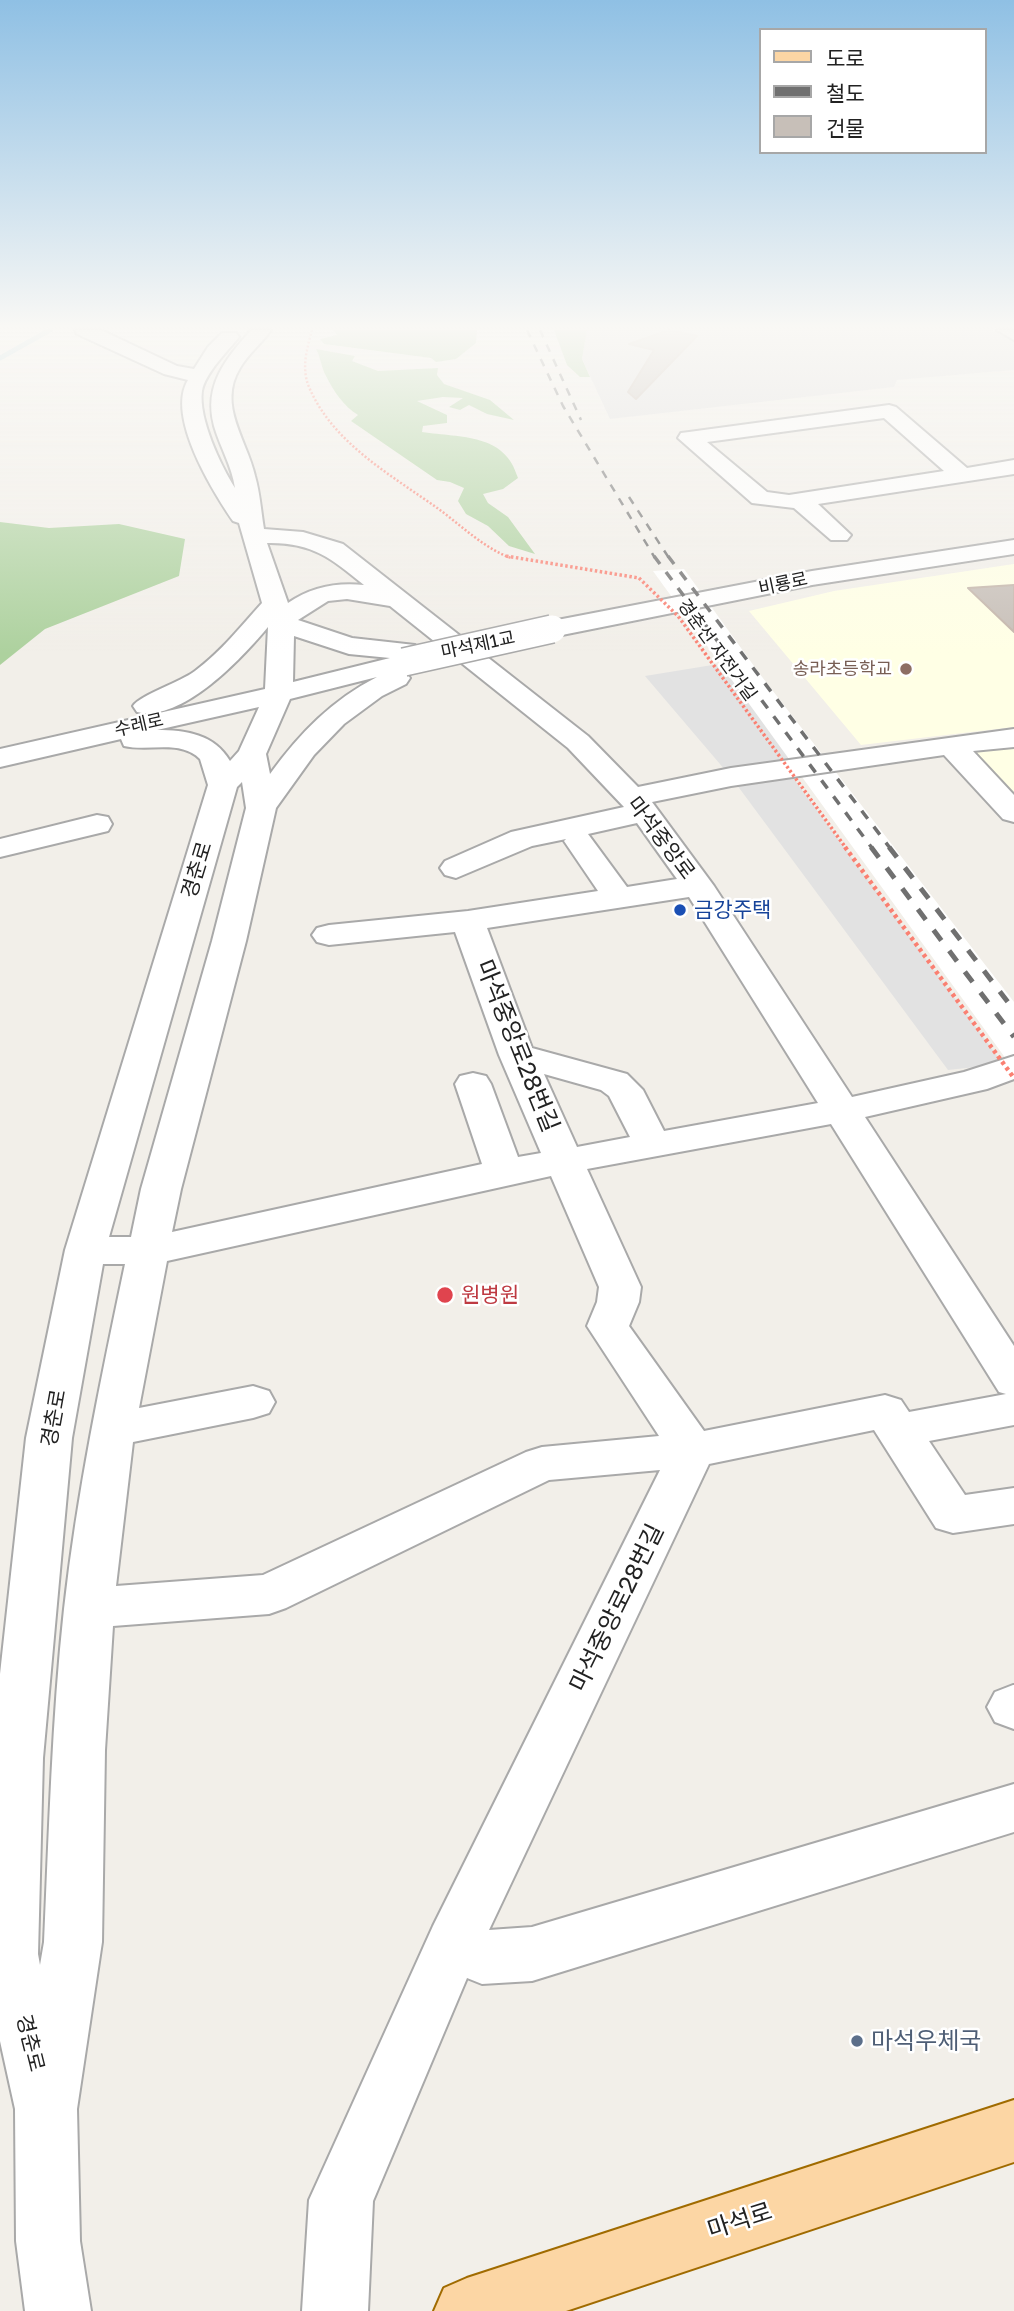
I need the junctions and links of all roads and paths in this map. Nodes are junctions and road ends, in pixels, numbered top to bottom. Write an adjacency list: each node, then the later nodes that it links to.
1 (201, 438): 11 (street, 경춘로)
2 (230, 438): 7 (street, 경춘로)
3 (346, 438): 37 (path, 경춘선 자전거길, bridge)
4 (690, 438): 9 (street)
5 (920, 438): 8 (street)
6 (1008, 472): 8 (street)
7 (244, 474): 11 (street, 경춘로); 13 (street)
8 (961, 474): 9 (street)
9 (799, 500): 10 (street)
10 (839, 535)
11 (253, 537): 13 (street, 마석중앙로); 15 (street, 경춘로)
12 (1014, 547): 16 (street, 비룡로)
13 (334, 549): 14 (street, 마석중앙로)
14 (396, 599): 15 (street); 24 (street, 마석중앙로)
15 (278, 612): 17 (street); 18 (street, 경춘로); 21 (street)
16 (552, 629): 17 (street, 마석제1교, bridge)
17 (396, 663): 18 (street); 25 (street)
18 (278, 694): 21 (street, 수레로); 23 (street, 경춘로)
19 (1014, 738): 20 (street)
20 (951, 746): 24 (street); 26 (street)
21 (44, 747): 22 (street, 수레로); 23 (street)
22 (0, 758)
23 (237, 770): 25 (street, 경춘로); 43 (street, 경춘로)
24 (639, 804): 30 (street); 31 (street, 마석중앙로)
25 (261, 808): 44 (street, 경춘로)
26 (1014, 813)
27 (97, 824): 29 (street)
28 (580, 841): 32 (street)
29 (0, 848)
30 (456, 868)
31 (698, 886): 32 (street); 39 (street, 마석중앙로)
32 (619, 899): 33 (street)
33 (468, 921): 34 (street); 35 (street, 마석중앙로28번길)
34 (329, 935)
35 (517, 1055): 40 (street); 41 (street, 마석중앙로28번길)
36 (1014, 1067): 39 (street)
37 (1014, 1078)
38 (472, 1084): 42 (street)
39 (840, 1111): 40 (street); 45 (street, 마석중앙로)
40 (653, 1144): 41 (street)
41 (562, 1161): 42 (street); 50 (street, 마석중앙로28번길)
42 (505, 1172): 44 (street)
43 (85, 1250): 44 (street); 55 (street, 경춘로)
44 (149, 1251): 48 (street, 경춘로)
45 (1014, 1381)
46 (253, 1402): 48 (street)
47 (1014, 1409): 49 (street)
48 (112, 1430): 52 (street, 경춘로)
49 (897, 1431): 50 (street); 51 (street)
50 (693, 1450): 52 (street); 54 (street, 마석중앙로28번길)
51 (1014, 1506)
52 (89, 1608): 55 (street, 경춘로)
53 (1014, 1808): 54 (street)
54 (453, 1945): 58 (street, 마석중앙로28번길)
55 (46, 2109): 57 (street, 경춘로)
56 (1014, 2131): 59 (main road, 마석로)
57 (58, 2311)
58 (335, 2311)
59 (467, 2311)

